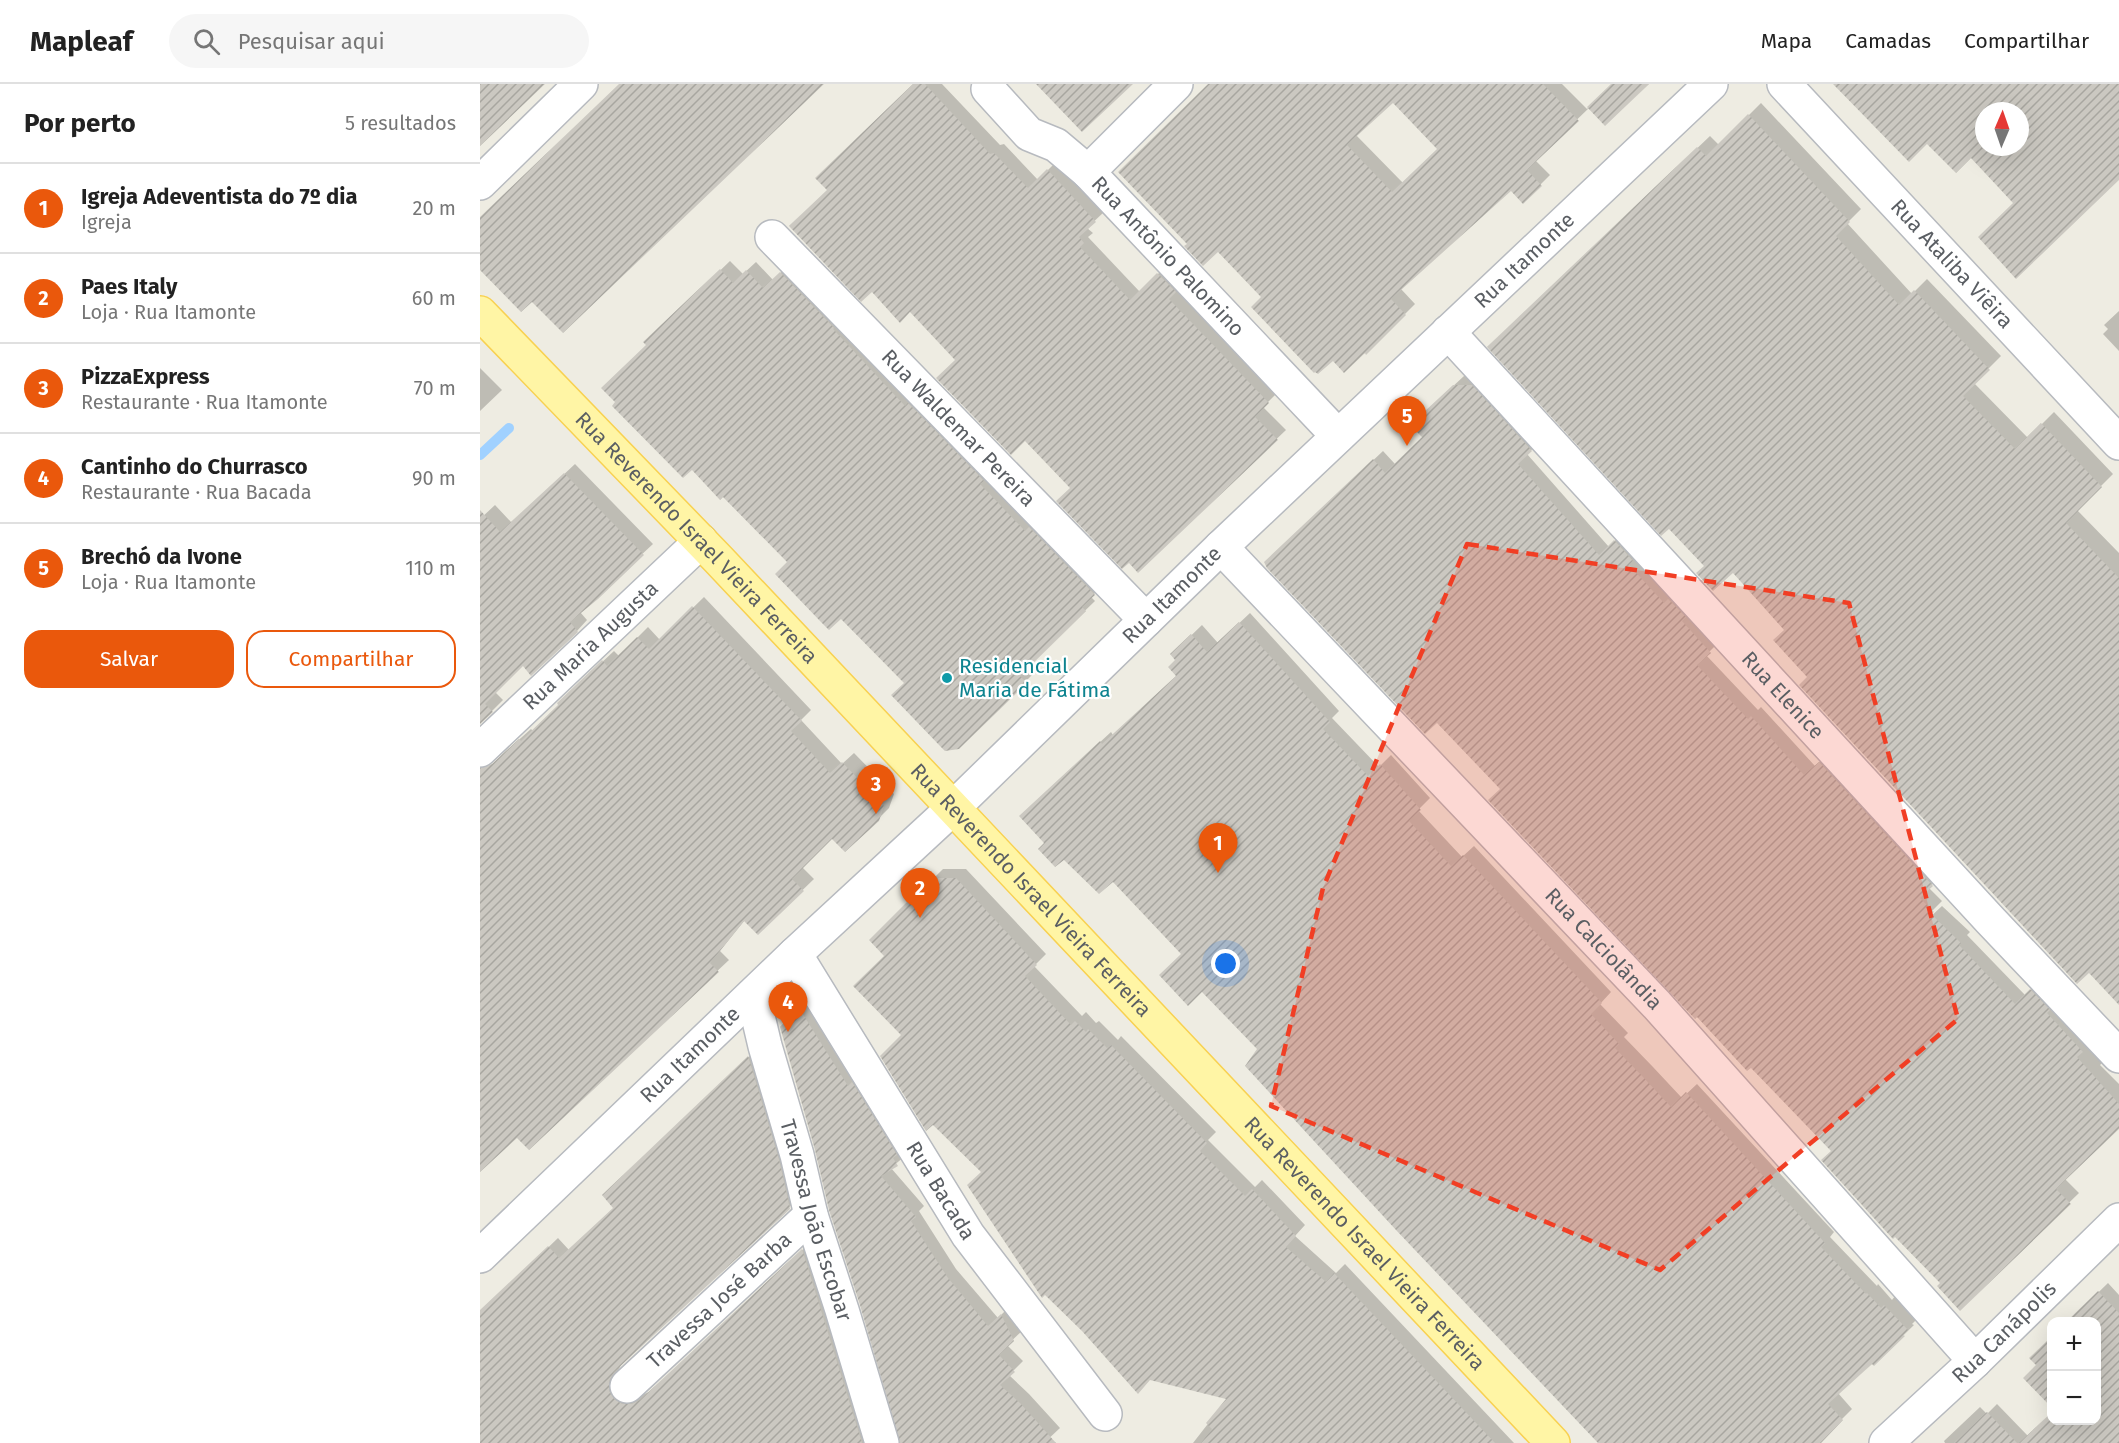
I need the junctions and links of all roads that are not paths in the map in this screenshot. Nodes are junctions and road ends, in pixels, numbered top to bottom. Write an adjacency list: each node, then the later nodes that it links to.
1 (581, 84): 7 (street)
2 (1176, 84): 6 (street)
3 (1711, 84): 10 (street, Rua Itamonte)
4 (1784, 84): 12 (street, Rua Ataliba Viêira)
5 (988, 89): 6 (street, Rua Antônio Palomino)
6 (1088, 172): 11 (street, Rua Antônio Palomino)
7 (480, 183)
8 (772, 237): 15 (street, Rua Waldemar Pereira)
9 (480, 314): 13 (main road, Rua Reverendo Israel Vieira Ferreira)
10 (1448, 332): 11 (street, Rua Itamonte); 20 (street, Rua Elenice)
11 (1338, 436): 14 (street, Rua Itamonte)
12 (2119, 443)
13 (701, 541): 16 (street, Rua Maria Augusta); 17 (main road, Rua Reverendo Israel Vieira Ferreira)
14 (1221, 547): 15 (street, Rua Itamonte); 24 (street, Rua Calciolândia)
15 (1146, 620): 17 (street, Rua Itamonte)
16 (480, 750)
17 (953, 808): 18 (street, Rua Itamonte); 28 (main road, Rua Reverendo Israel Vieira Ferreira)
18 (795, 954): 19 (street, Rua Itamonte); 26 (street, Rua Bacada)
19 (753, 995): 21 (street, Travessa João Escobar); 23 (street, Rua Itamonte)
20 (2119, 1056)
21 (811, 1215): 25 (street, Travessa José Barba); 27 (street, Travessa João Escobar)
22 (2119, 1220): 24 (street, Rua Canápolis)
23 (480, 1256)
24 (1975, 1361): 29 (street, Rua Canápolis)
25 (627, 1386)
26 (1105, 1414)
27 (882, 1443)
28 (1553, 1443)
29 (1886, 1443)

